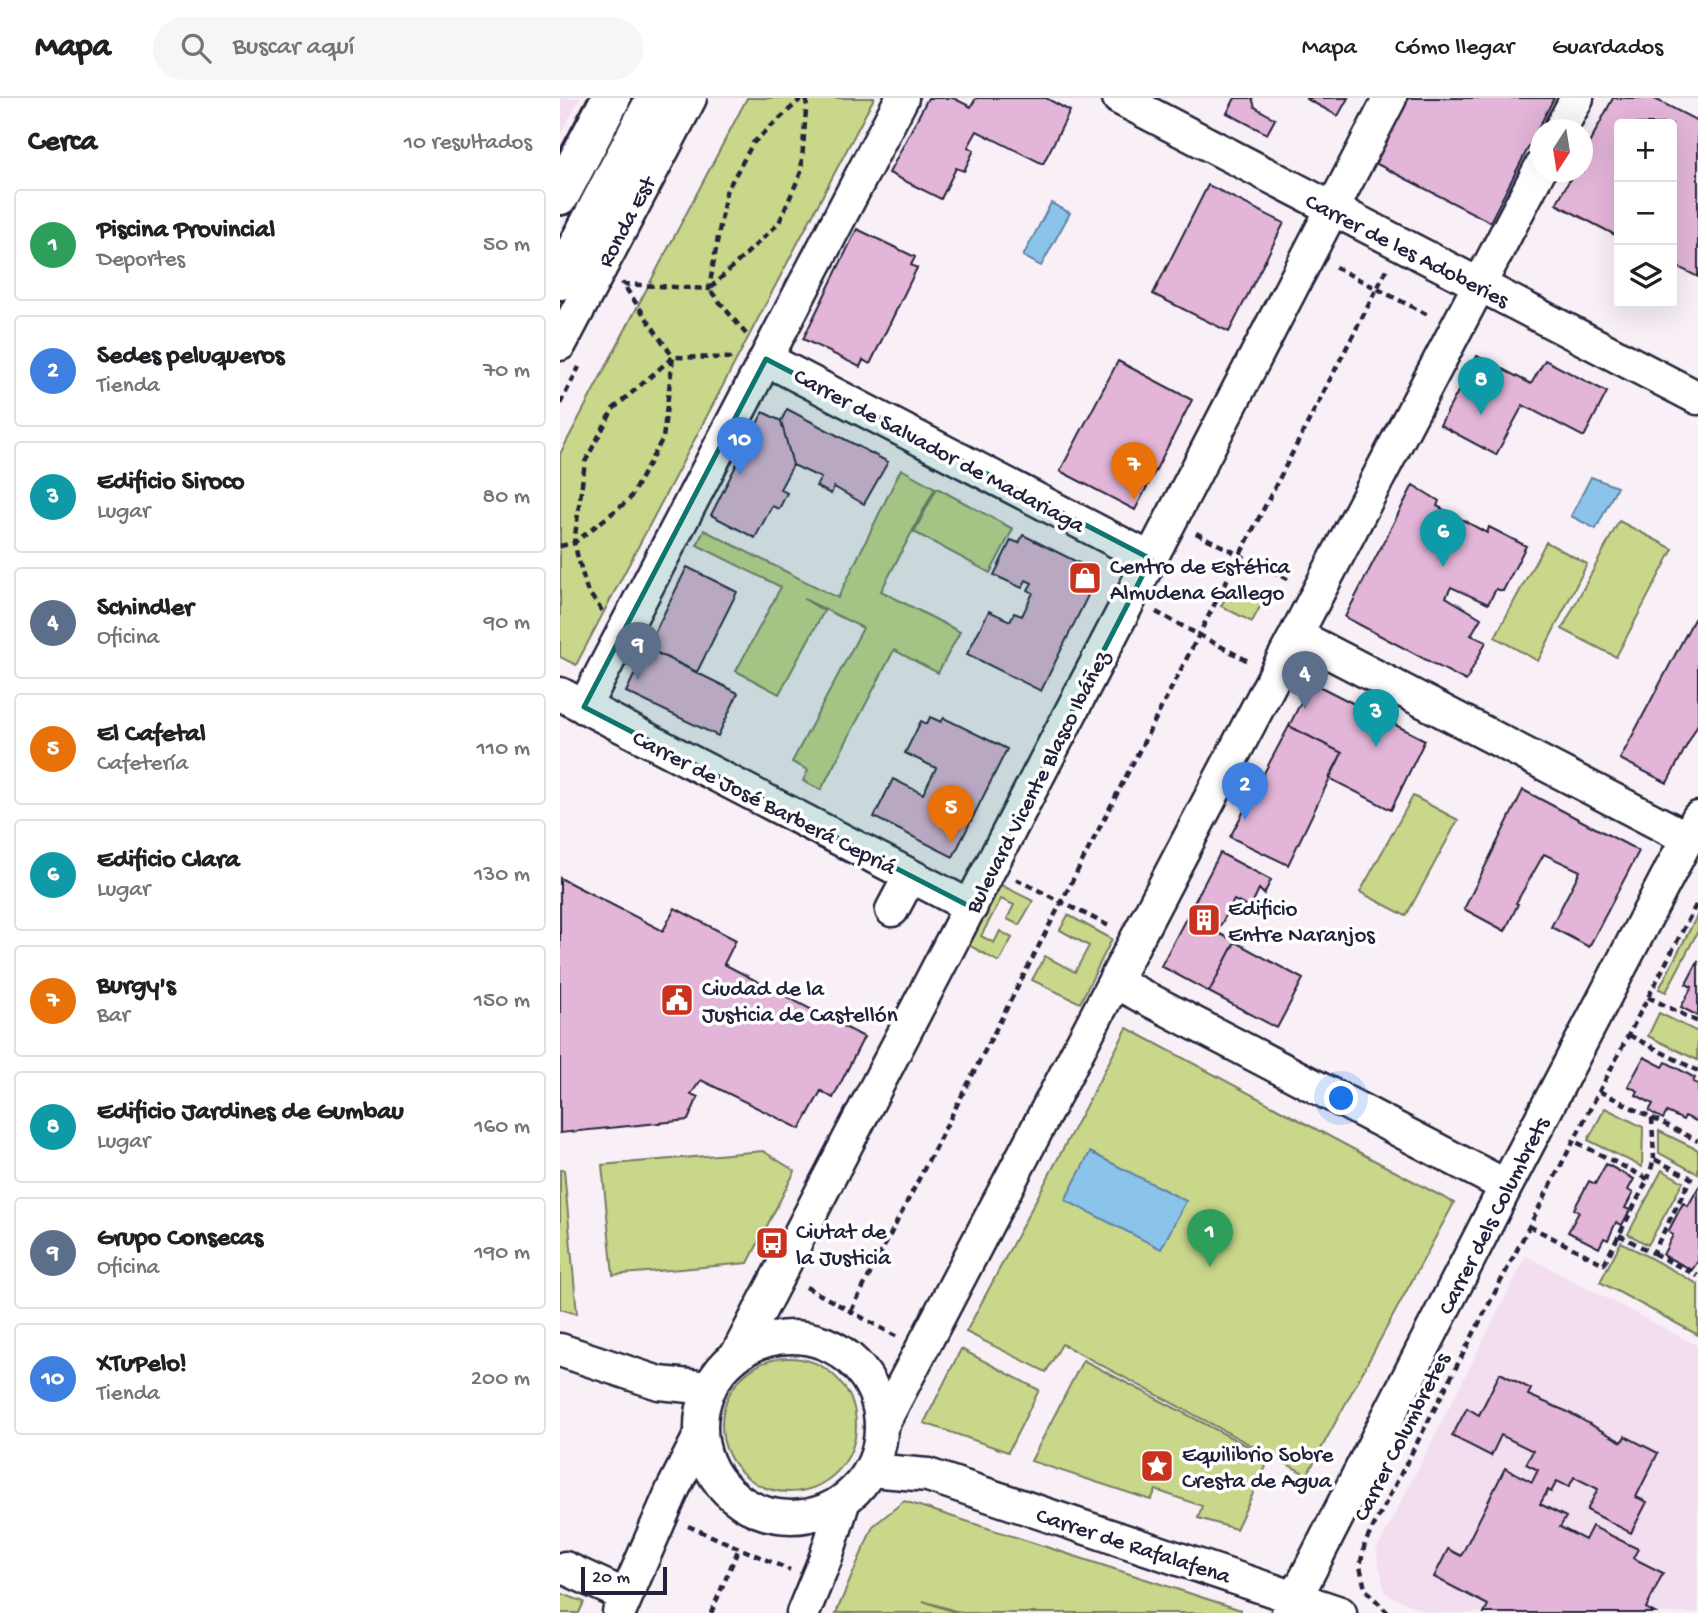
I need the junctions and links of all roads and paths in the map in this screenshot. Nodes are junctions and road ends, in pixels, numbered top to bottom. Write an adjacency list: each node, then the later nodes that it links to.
1 (611, 98): 11 (main road)
2 (656, 98): 15 (main road, Ronda Est)
3 (690, 98): 20 (street, Ronda Est)
4 (805, 98): 18 (path); 18 (path)
5 (902, 98): 22 (street)
6 (1119, 98): 12 (street, Carrer de les Adoberies)
7 (1390, 98): 12 (street, Bulevard Vicente Blasco Ibáñez)
8 (1577, 98): 9 (street)
9 (1566, 119)
10 (1533, 182): 16 (street)
11 (560, 195)
12 (1333, 209): 13 (street, Carrer de les Adoberies); 14 (street, Bulevard Vicente Blasco Ibáñez)
13 (1400, 244): 16 (street, Carrer de les Adoberies); 17 (path)
14 (1310, 253): 17 (path); 24 (street, Bulevard Vicente Blasco Ibáñez)
15 (560, 280)
16 (1479, 285): 19 (street); 23 (street, Carrer de les Adoberies)
17 (1377, 288): 19 (path); 27 (path)
18 (709, 289): 21 (path); 22 (path)
19 (1456, 330): 29 (street)
20 (560, 344)
21 (673, 357): 22 (path); 25 (path); 25 (path)
22 (766, 359): 28 (street, Carrer de Salvador de Madariaga); 33 (street)
23 (1698, 398)
24 (1171, 520): 27 (path); 28 (street, Bulevard Vicente Blasco Ibáñez)
25 (574, 543): 26 (path); 33 (path)
26 (560, 546)
27 (1239, 555): 29 (path); 31 (path)
28 (1151, 559): 30 (street, Bulevard Vicente Blasco Ibáñez)
29 (1317, 594): 32 (street)
30 (1130, 598): 31 (path); 37 (street, Bulevard Vicente Blasco Ibáñez)
31 (1199, 635): 34 (path); 40 (path)
32 (1296, 635): 34 (street); 36 (street)
33 (620, 637): 35 (street)
34 (1275, 676): 43 (street)
35 (572, 701): 38 (street, Carrer de José Barberá Cepriá)
36 (1692, 828): 57 (street, Carrer dels Columbrets)
37 (991, 867): 40 (path); 41 (street, Bulevard Vicente Blasco Ibáñez)
38 (910, 876): 41 (street, Carrer de José Barberá Cepriá); 42 (street)
39 (1698, 901): 45 (path, Carrer Columbretes)
40 (1062, 902): 43 (path); 63 (path)
41 (971, 907): 61 (street, Bulevard Vicente Blasco Ibáñez)
42 (892, 910)
43 (1137, 940): 44 (street)
44 (1115, 982): 57 (street); 65 (street)
45 (1648, 997): 46 (path); 47 (path, Carrer Columbretes)
46 (1698, 1022)
47 (1629, 1035): 48 (path); 49 (path, Carrer Columbretes)
48 (1698, 1071)
49 (1600, 1091): 50 (path); 51 (path, Carrer Columbretes)
50 (1652, 1118): 52 (path); 53 (path)
51 (1574, 1141): 55 (path); 58 (path, Carrer Columbretes)
52 (1698, 1141)
53 (1654, 1159): 54 (path); 55 (path)
54 (1690, 1178): 56 (path); 60 (path)
55 (1648, 1179): 59 (path)
56 (1698, 1182)
57 (1506, 1186): 75 (street, Carrer dels Columbrets)
58 (1529, 1226): 59 (path); 79 (path, Carrer Columbretes)
59 (1619, 1235): 60 (path)
60 (1653, 1253): 62 (path)
61 (780, 1273): 63 (path); 66 (street, Bulevard Vicente Blasco Ibáñez)
62 (1698, 1276)
63 (851, 1311): 65 (path)
64 (560, 1350): 67 (street)
65 (922, 1350): 68 (street)
66 (738, 1353): 67 (street); 68 (street)
67 (704, 1412): 69 (street); 70 (street)
68 (877, 1447): 69 (street); 75 (street, Carrer de Rafalafena)
69 (844, 1500): 73 (street)
70 (662, 1515): 71 (path); 74 (street)
71 (739, 1548): 73 (path); 76 (path)
72 (565, 1568): 74 (street)
73 (816, 1581): 77 (street)
74 (623, 1605)
75 (1291, 1605): 78 (street, Carrer de Rafalafena)
76 (711, 1613)
77 (803, 1613)
78 (1340, 1613)
79 (1388, 1613)

